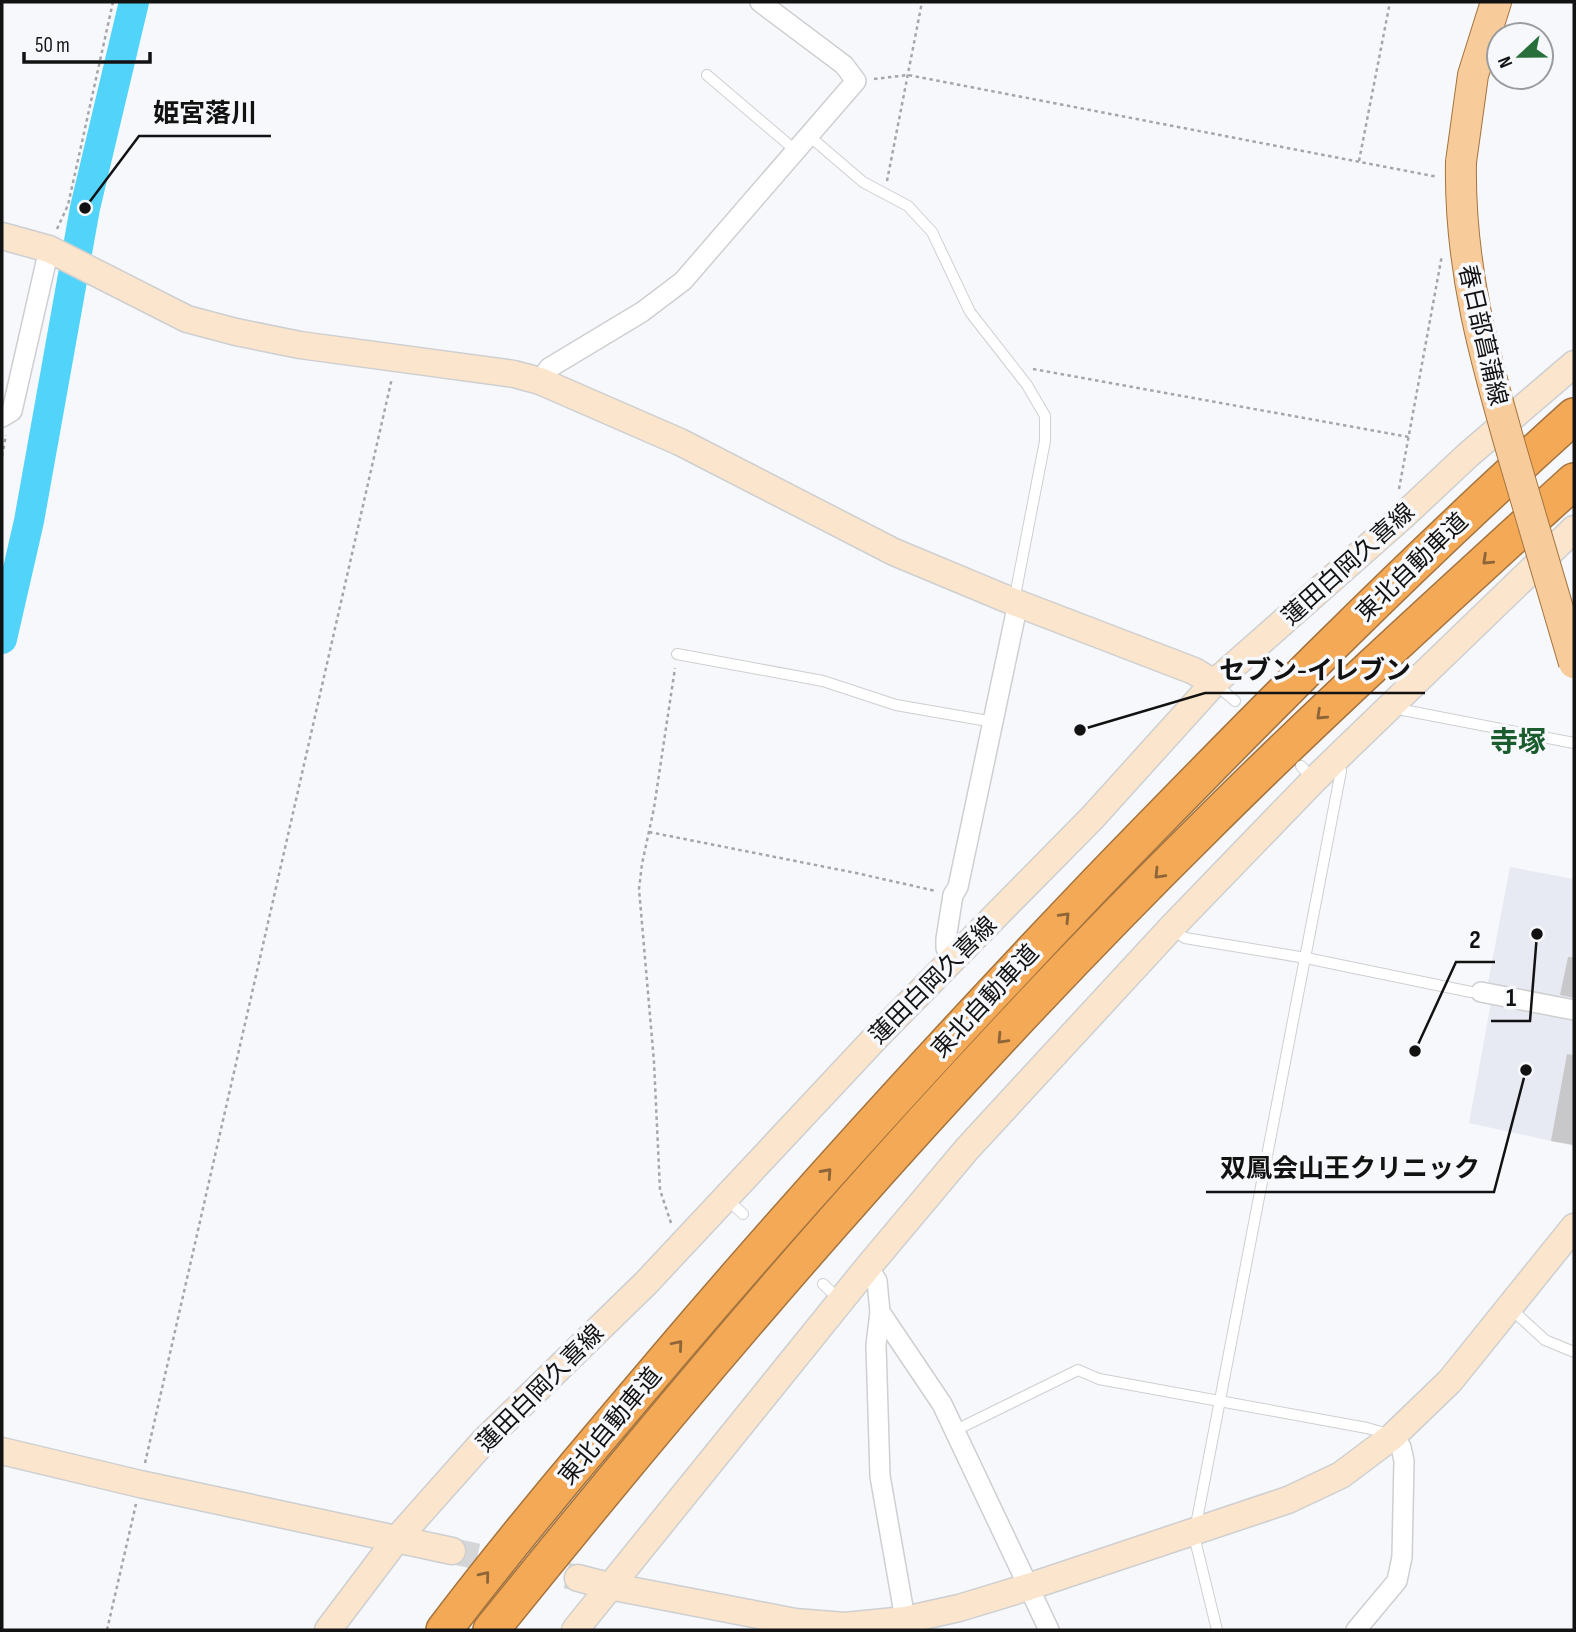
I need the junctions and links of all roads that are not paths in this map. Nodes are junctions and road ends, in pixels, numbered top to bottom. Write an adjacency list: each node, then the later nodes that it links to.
1 (760, 2): 4 (street)
2 (1496, 2): 15 (main road, 春日部菖蒲線, bridge)
3 (707, 75): 4 (lane)
4 (801, 142): 8 (street); 13 (lane)
5 (2, 236): 6 (street)
6 (49, 249): 8 (street); 10 (street)
7 (1574, 364): 16 (street, 蓮田白岡久喜線)
8 (540, 380): 13 (street)
9 (1574, 416): 45 (highway, 東北自動車道, one-way to 9)
10 (2, 417)
11 (1574, 481): 46 (highway, 東北自動車道, one-way to 46)
12 (1574, 529): 18 (street)
13 (1016, 603): 16 (street); 19 (street)
14 (677, 654): 19 (lane)
15 (1574, 663)
16 (1214, 682): 17 (lane); 24 (street, 蓮田白岡久喜線)
17 (1235, 701)
18 (1395, 701): 20 (lane); 21 (street)
19 (995, 722): 24 (street)
20 (1574, 743)
21 (1338, 759): 22 (street); 23 (lane)
22 (1171, 929): 23 (lane); 28 (street)
23 (1306, 958): 25 (lane); 32 (lane)
24 (953, 960): 37 (street, 蓮田白岡久喜線)
25 (1481, 992): 26 (street)
26 (1574, 1010)
27 (1573, 1230): 29 (street)
28 (868, 1267): 30 (street); 40 (street)
29 (1509, 1307): 31 (lane); 34 (street)
30 (880, 1311): 33 (street); 42 (street)
31 (1574, 1352)
32 (1221, 1400): 33 (lane); 34 (lane); 36 (lane)
33 (954, 1431): 41 (street)
34 (1393, 1436): 36 (street); 50 (street)
35 (2, 1451): 37 (street)
36 (1195, 1530): 41 (street); 49 (lane)
37 (396, 1540): 38 (street); 44 (street, 蓮田白岡久喜線)
38 (453, 1551)
39 (579, 1578): 40 (street)
40 (609, 1586): 43 (street); 47 (street)
41 (1028, 1587): 42 (street); 48 (street)
42 (906, 1625): 43 (street)
43 (846, 1628)
44 (328, 1630)
45 (444, 1630)
46 (491, 1630)
47 (575, 1630)
48 (1049, 1630)
49 (1217, 1630)
50 (1356, 1630)

